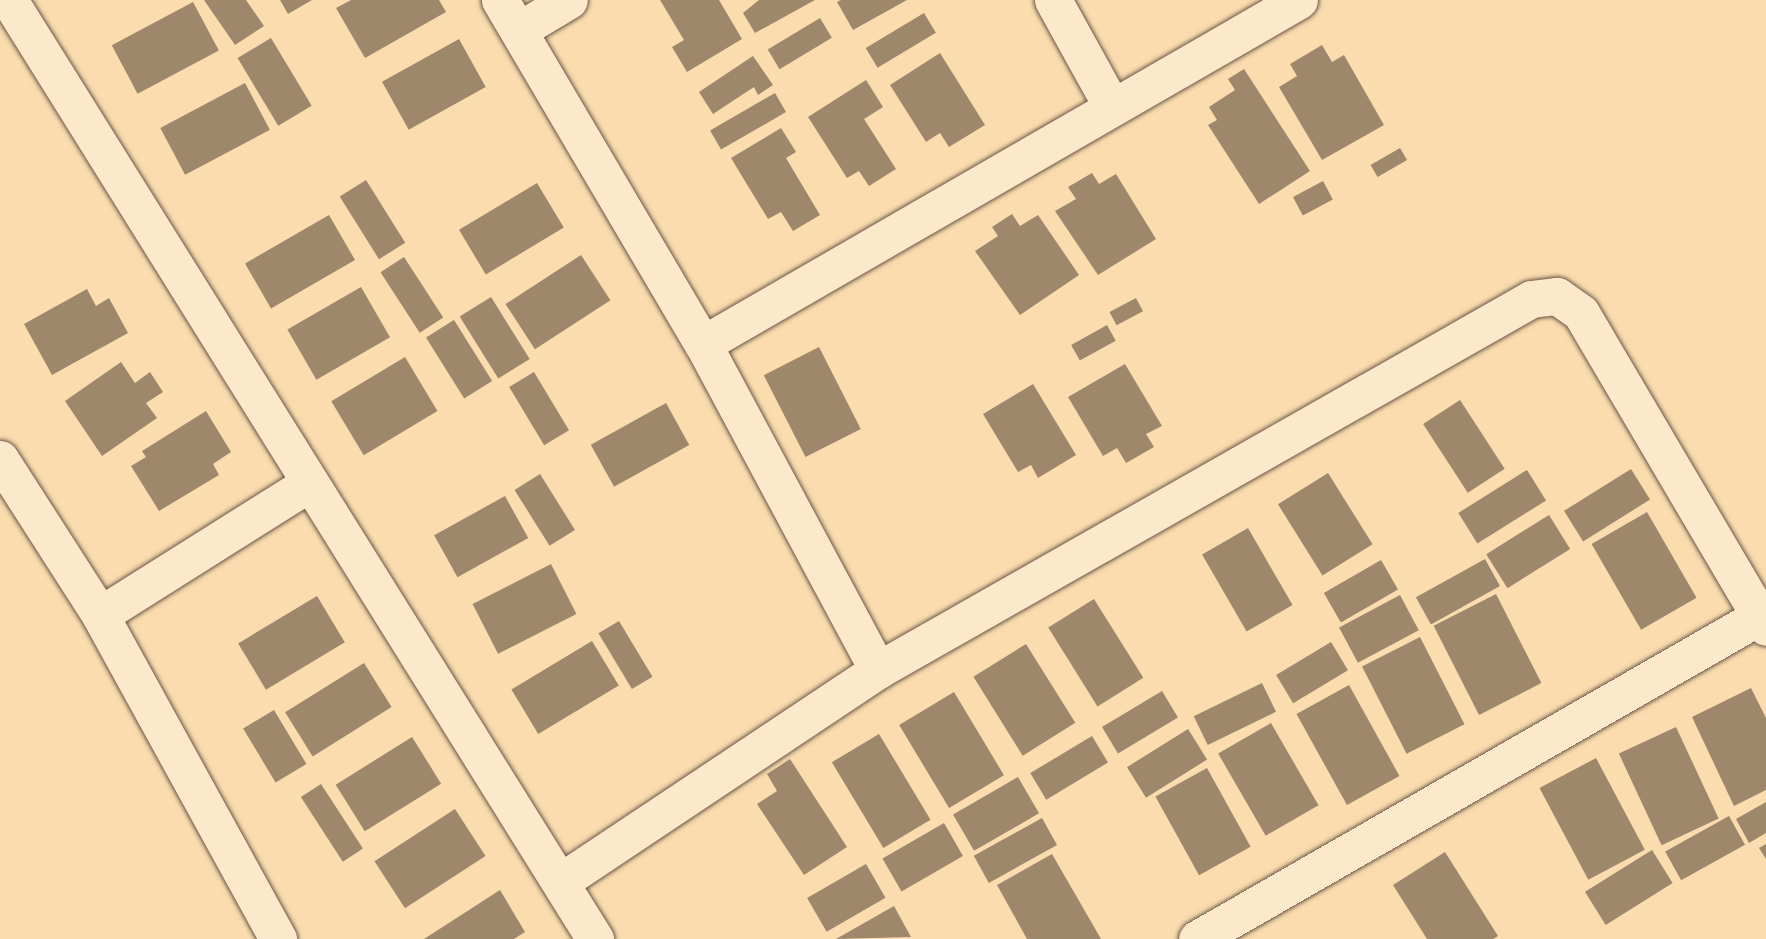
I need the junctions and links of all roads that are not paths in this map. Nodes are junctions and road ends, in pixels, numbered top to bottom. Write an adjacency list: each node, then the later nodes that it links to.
1 (9, 0): 10 (street)
2 (500, 0): 6 (street)
3 (569, 0): 6 (street)
4 (1053, 0): 7 (street)
5 (1298, 0): 7 (street)
6 (520, 30): 8 (street)
7 (1112, 107): 8 (street)
8 (703, 344): 13 (street)
9 (0, 459): 11 (street)
10 (310, 483): 11 (street); 14 (street)
11 (100, 615): 15 (street)
12 (1763, 622): 13 (street); 17 (street)
13 (878, 670): 14 (street)
14 (560, 882): 16 (street)
15 (278, 939)
16 (596, 939)
17 (1197, 939)

